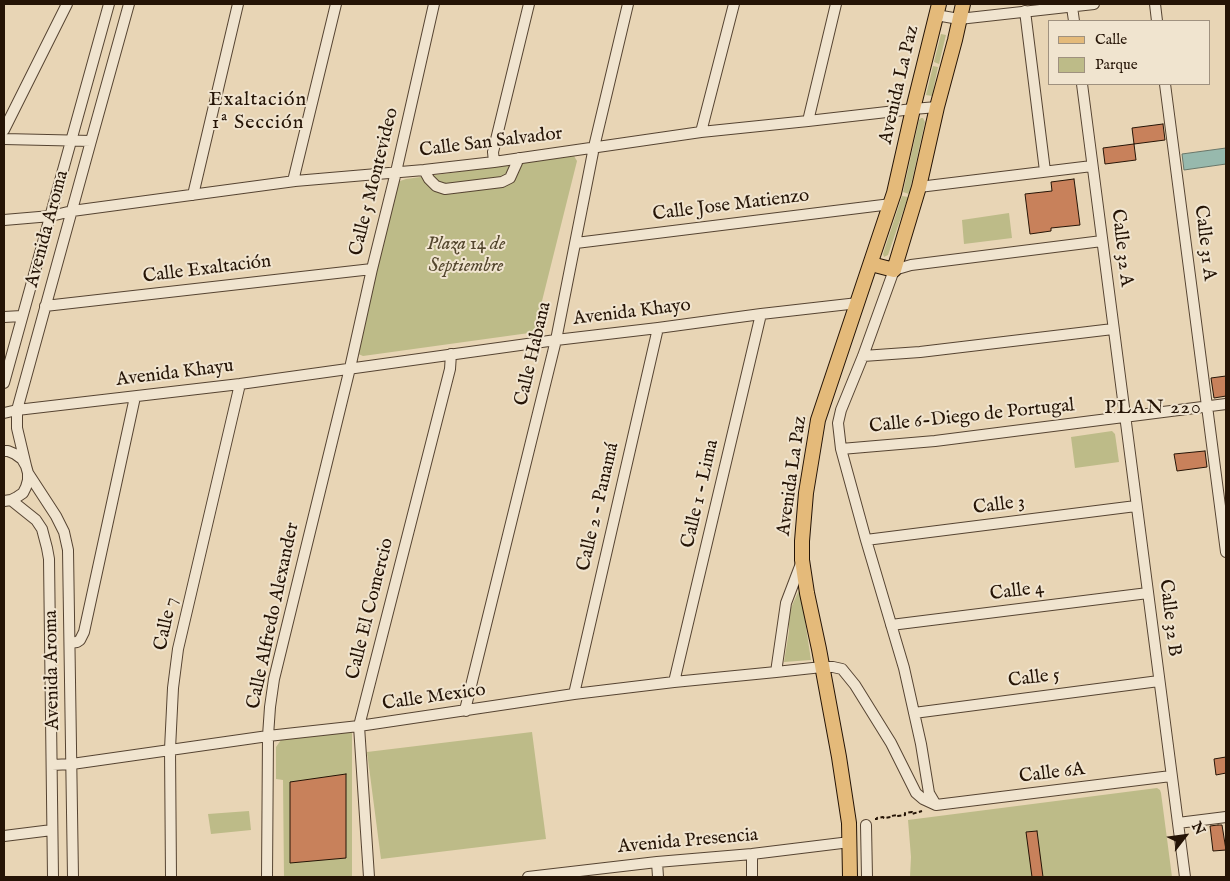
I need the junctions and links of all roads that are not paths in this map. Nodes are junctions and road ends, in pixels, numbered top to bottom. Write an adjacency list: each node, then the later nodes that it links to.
1 (67, 4): 25 (street)
2 (109, 4): 28 (street, Avenida Aroma)
3 (130, 4): 29 (street, Avenida Aroma)
4 (238, 4): 39 (street)
5 (336, 4): 37 (street)
6 (434, 4): 36 (street, Calle 5 Montevideo)
7 (529, 4): 32 (street)
8 (628, 4): 30 (street, Calle Habana)
9 (734, 4): 26 (street)
10 (836, 4): 24 (street)
11 (963, 4): 17 (main road, Avenida La Paz)
12 (1094, 4): 14 (street)
13 (1155, 4): 19 (street)
14 (1072, 7): 16 (street); 18 (street)
15 (937, 9): 17 (street); 23 (main road, Avenida La Paz)
16 (1029, 9): 17 (street); 35 (street)
17 (960, 19): 22 (main road, Avenida La Paz)
18 (1074, 20)
19 (1157, 20)
20 (1082, 85): 33 (street, Calle 32 A)
21 (1165, 85): 64 (street, Calle 31 A)
22 (937, 107): 23 (street, Calle San Salvador); 38 (main road, Avenida La Paz)
23 (913, 108): 24 (street, Calle San Salvador); 40 (main road, Avenida La Paz)
24 (808, 122): 26 (street, Calle San Salvador)
25 (4, 130)
26 (701, 132): 30 (street, Calle San Salvador)
27 (4, 138): 28 (street)
28 (71, 140): 29 (street); 42 (street, Avenida Aroma)
29 (91, 141): 41 (street, Avenida Aroma)
30 (594, 148): 31 (street, Calle San Salvador); 45 (street, Calle Habana)
31 (519, 158): 32 (street, Calle San Salvador); 34 (street)
32 (494, 162): 34 (street, Calle San Salvador)
33 (1092, 166): 35 (street); 44 (street, Calle 32 A)
34 (424, 170): 36 (street, Calle San Salvador)
35 (1045, 171): 38 (street)
36 (396, 172): 37 (street, Calle San Salvador); 47 (street, Calle 5 Montevideo)
37 (295, 181): 39 (street, Calle San Salvador)
38 (919, 187): 48 (main road, Avenida La Paz)
39 (193, 195): 41 (street, Calle San Salvador)
40 (890, 204): 45 (street, Calle Jose Matienzo); 46 (main road, Avenida La Paz)
41 (72, 211): 42 (street, Calle San Salvador); 50 (street, Avenida Aroma)
42 (51, 216): 43 (street, Calle San Salvador); 52 (street, Avenida Aroma)
43 (4, 220)
44 (1102, 241): 48 (street); 55 (street, Calle 32 A)
45 (576, 243): 56 (street, Calle Habana)
46 (871, 264): 48 (main road); 49 (main road, Avenida La Paz)
47 (372, 269): 50 (street, Calle Exaltación); 59 (street, Calle 5 Montevideo)
48 (894, 270): 58 (street, Avenida La Paz)
49 (858, 303): 51 (street, Avenida Khayo); 75 (main road, Avenida La Paz)
50 (45, 306): 65 (street, Avenida Aroma)
51 (761, 314): 54 (street, Avenida Khayo); 82 (street, Calle 1 - Lima)
52 (22, 316): 53 (street); 60 (street, Avenida Aroma)
53 (4, 317)
54 (658, 328): 56 (street, Avenida Khayo); 83 (street, Calle 2 - Panamá)
55 (1113, 329): 58 (street); 67 (street, Calle 32 A)
56 (556, 340): 57 (street, Avenida Khayo); 84 (street, Calle Habana)
57 (451, 354): 59 (street, Avenida Khayo); 86 (street, Calle El Comercio)
58 (863, 356): 68 (street, Avenida La Paz)
59 (350, 368): 61 (street, Avenida Khayu); 87 (street, Calle Alfredo Alexander)
60 (4, 383)
61 (240, 384): 62 (street, Avenida Khayu); 88 (street, Calle 7)
62 (135, 397): 65 (street, Avenida Khayu); 78 (street)
63 (1226, 404): 64 (street, Calle 6-Diego de Portugal)
64 (1208, 406): 67 (street, Calle 6-Diego de Portugal); 74 (street, Calle 31 A)
65 (17, 410): 66 (street, Avenida Khayu); 70 (street, Avenida Aroma)
66 (4, 413)
67 (1125, 417): 68 (street, Calle 6-Diego de Portugal); 72 (street, Calle 32 B)
68 (841, 449): 73 (street, Avenida La Paz)
69 (4, 451): 70 (street)
70 (27, 469): 71 (street); 78 (street, Avenida Aroma)
71 (7, 501): 90 (street, Avenida Aroma)
72 (1136, 506): 73 (street, Calle 3); 76 (street, Calle 32 B)
73 (866, 540): 77 (street, Avenida La Paz)
74 (1226, 552)
75 (802, 560): 79 (main road, Avenida La Paz); 80 (street)
76 (1148, 593): 77 (street, Calle 4); 81 (street, Calle 32 B)
77 (891, 626): 85 (street, Avenida La Paz)
78 (70, 643): 89 (street, Avenida Aroma)
79 (822, 667): 80 (street, Calle Mexico); 92 (street); 98 (main road, Avenida La Paz)
80 (776, 672): 82 (street, Calle Mexico)
81 (1159, 681): 85 (street, Calle 5); 91 (street, Calle 32 B)
82 (674, 682): 83 (street, Calle Mexico)
83 (574, 694): 84 (street, Calle Mexico)
84 (466, 711): 86 (street, Calle Mexico)
85 (914, 713): 92 (street, Avenida La Paz)
86 (360, 726): 87 (street, Calle Mexico); 106 (street, Calle El Comercio)
87 (268, 736): 88 (street, Calle Mexico); 105 (street, Calle Alfredo Alexander)
88 (170, 749): 89 (street, Calle Mexico); 104 (street, Calle 7)
89 (72, 764): 90 (street, Calle Mexico); 103 (street, Avenida Aroma)
90 (52, 765): 96 (street, Avenida Aroma)
91 (1171, 776): 92 (street, Calle 6A); 95 (street, Calle 32 B)
92 (936, 805)
93 (1226, 817): 95 (street)
94 (867, 823): 111 (street)
95 (1178, 823): 112 (street, Calle 32 B)
96 (52, 830): 97 (street); 102 (street, Avenida Aroma)
97 (4, 836)
98 (850, 842): 99 (street, Avenida Presencia); 110 (main road, Avenida La Paz)
99 (752, 854): 100 (street, Avenida Presencia); 109 (street)
100 (657, 862): 101 (street, Avenida Presencia); 108 (street)
101 (558, 875): 107 (street, Avenida Presencia)
102 (53, 877)
103 (73, 877)
104 (171, 877)
105 (267, 877)
106 (368, 877)
107 (528, 877)
108 (658, 877)
109 (752, 877)
110 (850, 877)
111 (867, 877)
112 (1185, 877)

